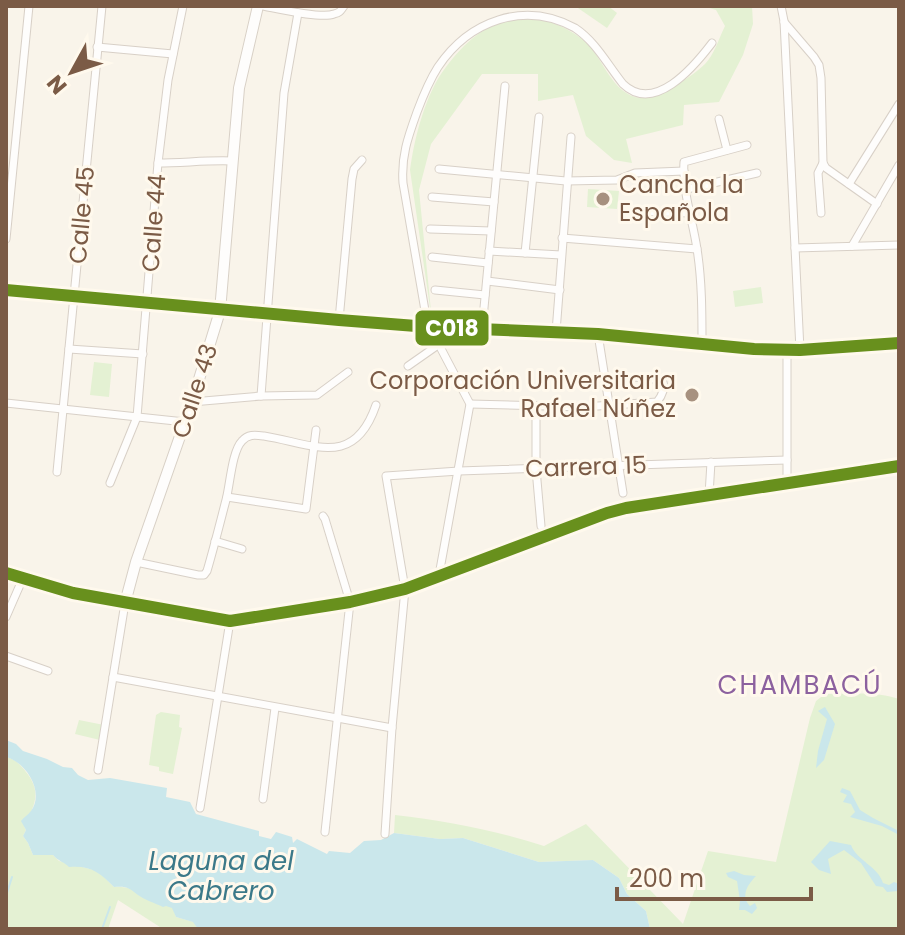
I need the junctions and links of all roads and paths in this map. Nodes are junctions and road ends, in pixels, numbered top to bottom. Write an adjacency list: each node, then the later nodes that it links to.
1 (29, 6): 41 (street)
2 (102, 6): 10 (street, Calle 45)
3 (183, 6): 11 (street, Calle 44)
4 (260, 6): 7 (street); 20 (main road, Calle 43)
5 (781, 6): 8 (street)
6 (342, 9): 7 (street)
7 (298, 13): 59 (street)
8 (784, 21): 22 (street); 44 (street)
9 (712, 43): 61 (street)
10 (97, 47): 11 (street); 55 (street, Calle 45)
11 (173, 54): 21 (street, Calle 44)
12 (505, 86): 27 (street)
13 (899, 104): 30 (street)
14 (539, 117): 28 (street)
15 (719, 119): 18 (street)
16 (571, 137): 29 (street)
17 (747, 145): 18 (street)
18 (727, 150): 24 (street)
19 (362, 160): 60 (street)
20 (232, 161): 21 (street); 58 (main road, Calle 43)
21 (158, 163): 57 (street, Calle 44)
22 (823, 163): 30 (street); 37 (street)
23 (899, 165): 34 (street)
24 (684, 167): 29 (street); 31 (street)
25 (439, 169): 27 (street)
26 (757, 173): 31 (street)
27 (497, 174): 28 (street); 33 (street)
28 (533, 176): 29 (street); 47 (street)
29 (566, 181): 40 (street)
30 (849, 184): 34 (street)
31 (687, 189): 36 (street)
32 (432, 197): 33 (street)
33 (494, 202): 39 (street)
34 (877, 204): 43 (street)
35 (627, 211): 36 (street)
36 (689, 213): 45 (street)
37 (821, 213)
38 (430, 229): 39 (street)
39 (491, 231): 46 (street)
40 (562, 238): 45 (street); 48 (street)
41 (6, 239)
42 (899, 245): 43 (street)
43 (852, 246): 44 (street)
44 (795, 248): 70 (street)
45 (697, 249): 66 (street)
46 (489, 251): 47 (street); 50 (street)
47 (525, 253): 48 (street)
48 (561, 255): 54 (street)
49 (432, 257): 50 (street)
50 (488, 263): 51 (street)
51 (487, 281): 54 (street); 56 (street)
52 (6, 290): 55 (main road)
53 (435, 290): 56 (street)
54 (560, 290): 63 (street)
55 (74, 295): 57 (main road); 68 (street, Calle 45)
56 (485, 295): 62 (street)
57 (148, 302): 58 (main road); 71 (street, Calle 44)
58 (221, 308): 59 (main road); 76 (main road, Calle 43)
59 (266, 312): 60 (main road); 75 (street)
60 (339, 320): 61 (main road)
61 (429, 327): 62 (main road); 67 (street)
62 (482, 329): 63 (main road)
63 (556, 332): 64 (main road)
64 (598, 334): 66 (main road); 81 (street)
65 (899, 343): 70 (main road)
66 (702, 344): 69 (main road)
67 (438, 345): 72 (street); 78 (street)
68 (69, 349): 71 (street); 82 (street, Calle 45)
69 (787, 350): 70 (main road); 87 (street)
70 (800, 350)
71 (143, 354): 83 (street, Calle 44)
72 (408, 366)
73 (348, 372): 75 (street)
74 (635, 377): 81 (street)
75 (261, 396): 76 (street)
76 (192, 402): 84 (main road, Calle 43)
77 (6, 403): 82 (street)
78 (470, 404): 80 (street); 92 (street)
79 (376, 405): 86 (street)
80 (536, 406): 81 (street); 91 (street)
81 (610, 406): 89 (street)
82 (63, 409): 83 (street); 93 (street, Calle 45)
83 (137, 417): 84 (street); 94 (street, Calle 44)
84 (185, 422): 103 (main road, Calle 43)
85 (316, 430): 86 (street)
86 (314, 447): 98 (street); 98 (street)
87 (787, 460): 88 (street, Carrera 15); 95 (street)
88 (711, 462): 89 (street, Carrera 15); 97 (street)
89 (619, 465): 91 (street, Carrera 15); 96 (street)
90 (899, 466): 95 (main road)
91 (536, 469): 92 (street, Carrera 15); 100 (street)
92 (459, 471): 105 (street); 107 (street, Carrera 15)
93 (57, 472)
94 (110, 483)
95 (787, 483): 97 (main road)
96 (623, 493)
97 (709, 495): 105 (main road)
98 (227, 497): 101 (street)
99 (323, 516): 108 (street)
100 (541, 526)
101 (215, 541): 102 (street); 103 (street)
102 (242, 549)
103 (136, 562): 109 (main road, Calle 43)
104 (6, 573): 106 (main road)
105 (439, 575): 107 (main road)
106 (23, 578): 109 (main road); 110 (street)
107 (405, 589): 108 (main road); 118 (street)
108 (350, 602): 111 (main road); 117 (street)
109 (125, 603): 111 (main road); 114 (street, Calle 43)
110 (6, 617)
111 (230, 621): 115 (street)
112 (6, 656): 113 (street)
113 (48, 671)
114 (113, 677): 115 (street); 119 (street, Calle 43)
115 (218, 697): 116 (street); 121 (street)
116 (275, 708): 117 (street); 120 (street)
117 (336, 719): 118 (street); 122 (street)
118 (392, 728): 123 (street)
119 (98, 770)
120 (263, 799)
121 (200, 808)
122 (325, 832)
123 (385, 834)

